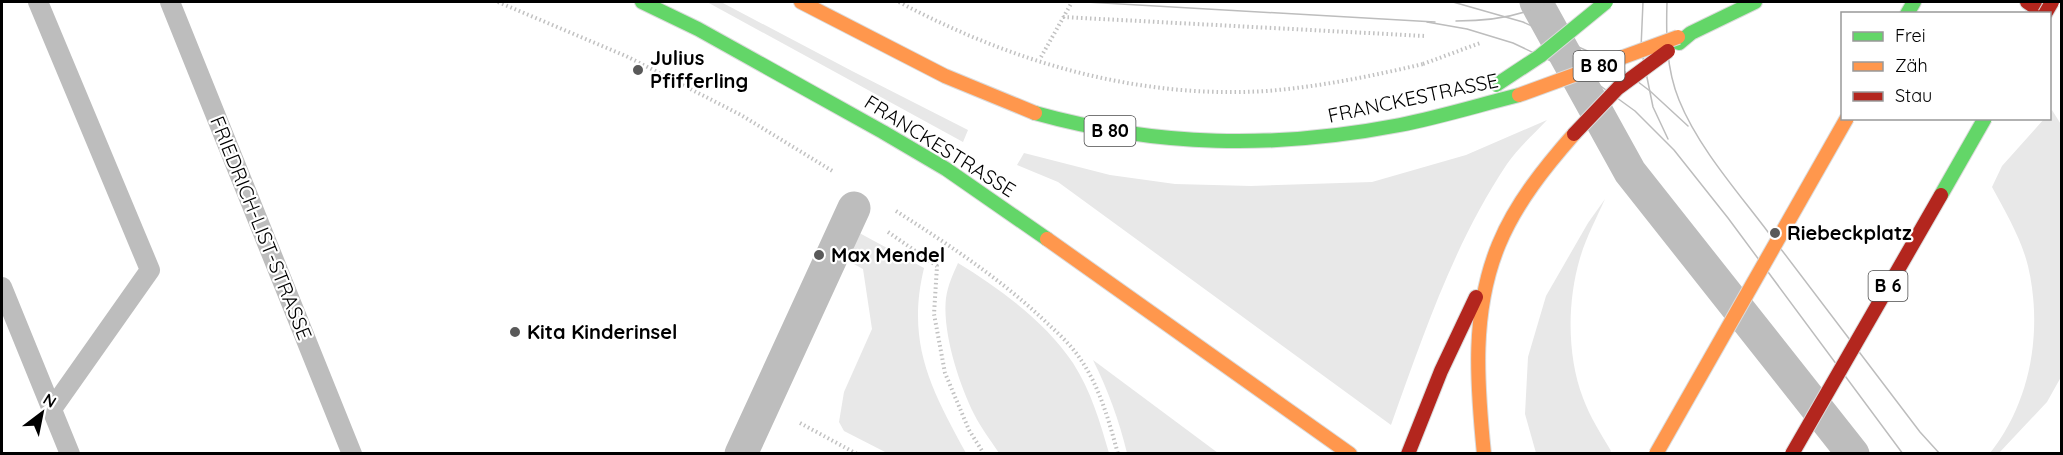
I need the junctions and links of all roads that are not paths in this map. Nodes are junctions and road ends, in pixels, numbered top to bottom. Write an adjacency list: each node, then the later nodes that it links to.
1 (38, 2): 18 (lane)
2 (170, 2): 20 (lane, FRIEDRICH-LIST-STRASSE)
3 (642, 2): 22 (main road, FRANCKESTRASSE)
4 (801, 2): 12 (main road, FRANCKESTRASSE / B 80)
5 (1536, 2): 27 (street)
6 (1606, 2): 12 (main road, B 80, bridge)
7 (1755, 2): 11 (main road, B 80)
8 (2027, 2): 10 (main road)
9 (1710, 9): 11 (main road)
10 (2043, 12)
11 (1683, 38): 12 (main road, FRANCKESTRASSE / B 80, bridge); 16 (main road, bridge)
12 (1444, 114)
13 (1846, 120): 25 (main road, bridge)
14 (1984, 120): 26 (main road, B 6, bridge)
15 (854, 208): 21 (street)
16 (1493, 260): 23 (main road); 24 (main road)
17 (2, 287): 18 (lane)
18 (52, 409): 19 (lane)
19 (70, 453)
20 (352, 453)
21 (741, 453)
22 (1350, 453)
23 (1408, 453)
24 (1484, 453)
25 (1656, 453)
26 (1792, 453)
27 (1853, 453)

